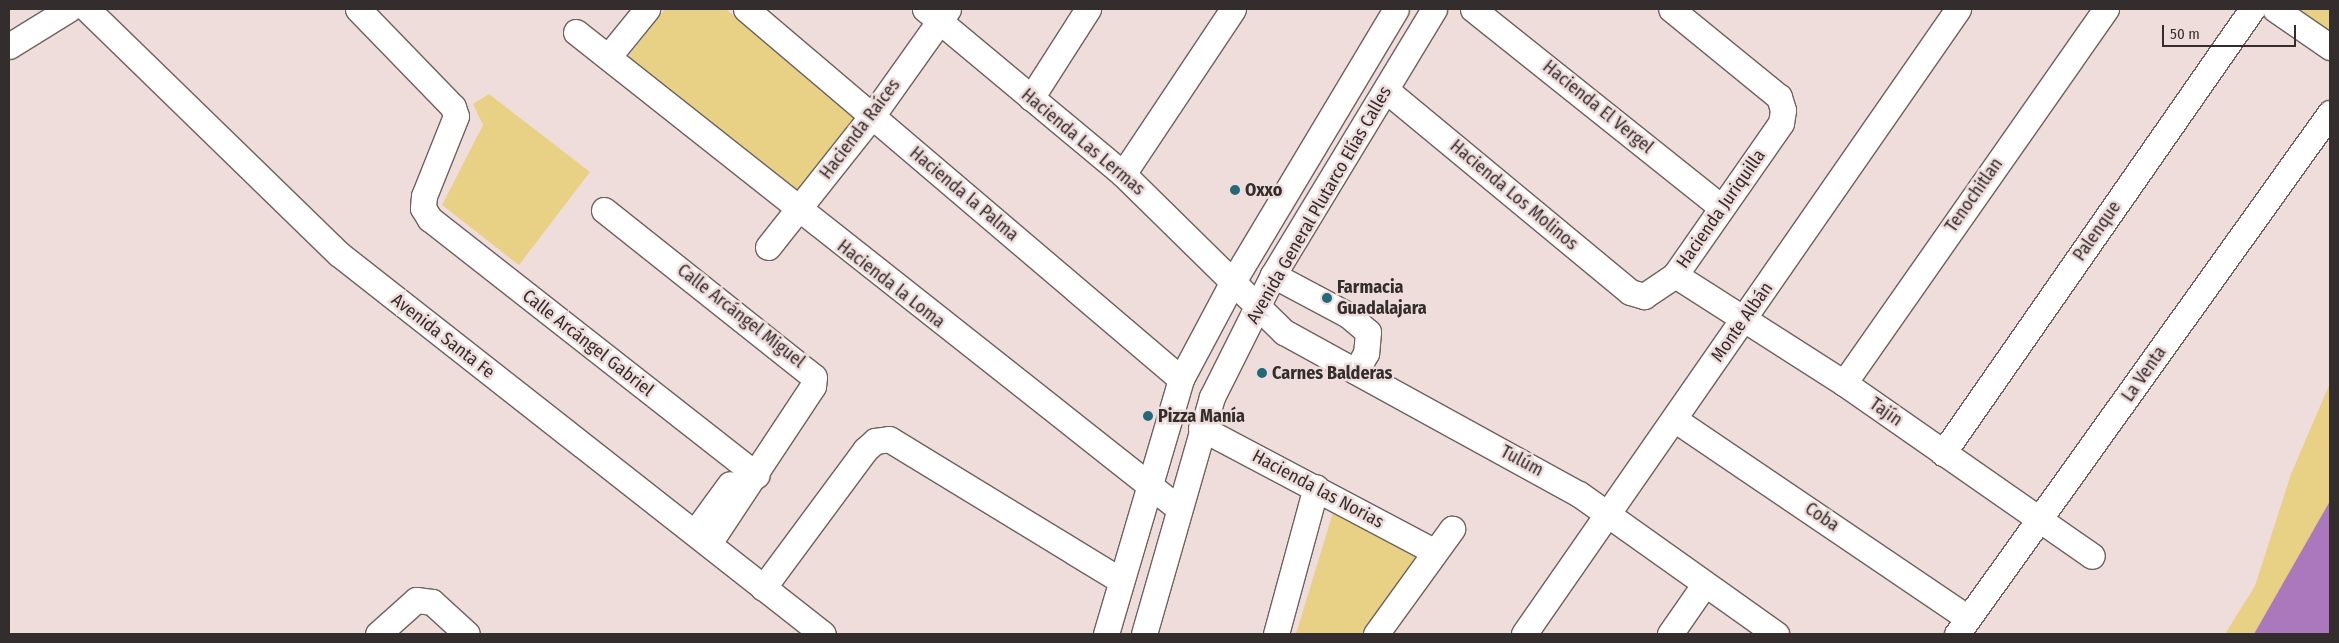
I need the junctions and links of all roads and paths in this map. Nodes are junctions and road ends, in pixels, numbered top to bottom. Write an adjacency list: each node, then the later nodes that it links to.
1 (68, 9): 18 (street)
2 (87, 9): 49 (street, Avenida Santa Fe)
3 (358, 9): 42 (street, Calle Arcángel Gabriel)
4 (646, 9): 20 (street)
5 (746, 9): 24 (street, Hacienda la Palma)
6 (1088, 9): 22 (street)
7 (1233, 9): 25 (street)
8 (1396, 9): 32 (street, Avenida General Plutarco Elías Calles)
9 (1434, 9): 21 (street, Avenida General Plutarco Elías Calles)
10 (1473, 9): 26 (street, Hacienda El Vergel)
11 (1670, 9): 26 (street, Hacienda Juriquilla)
12 (1958, 9): 35 (street, Monte Albán)
13 (2106, 9): 38 (street, Tenochitlan)
14 (2252, 9): 41 (street, Palenque)
15 (2275, 9): 19 (street)
16 (938, 13): 22 (street, Hacienda Las Lermas); 24 (street, Hacienda Raíces)
17 (576, 32): 20 (street, Hacienda la Loma)
18 (9, 46)
19 (2330, 47)
20 (608, 57): 28 (street, Hacienda la Loma)
21 (1386, 90): 30 (street, Avenida General Plutarco Elías Calles); 33 (street, Hacienda Los Molinos)
22 (1031, 98): 25 (street, Hacienda Las Lermas)
23 (2330, 112): 47 (street, La Venta)
24 (872, 116): 28 (street, Hacienda Raíces); 37 (street, Hacienda la Palma)
25 (1123, 174): 32 (street, Hacienda Las Lermas)
26 (1721, 207): 31 (street, Hacienda Juriquilla)
27 (604, 210): 42 (street, Calle Arcángel Miguel)
28 (798, 211): 29 (street, Hacienda Raíces); 43 (street, Hacienda la Loma)
29 (768, 247)
30 (1274, 275): 34 (street, Avenida General Plutarco Elías Calles); 36 (street)
31 (1676, 275): 33 (street, Hacienda Juriquilla); 35 (street, Tajín)
32 (1232, 283): 34 (street, Hacienda Las Lermas); 37 (street, Avenida General Plutarco Elías Calles)
33 (1644, 296)
34 (1255, 309): 36 (street, Tulúm); 40 (street, Avenida General Plutarco Elías Calles)
35 (1744, 319): 38 (street, Tajín); 39 (street, Monte Albán)
36 (1356, 371): 46 (street, Tulúm)
37 (1181, 379): 43 (street, Avenida General Plutarco Elías Calles)
38 (1844, 383): 41 (street, Tajín)
39 (1674, 419): 46 (street, Monte Albán); 55 (street, Coba)
40 (1201, 428): 44 (street, Hacienda las Norias); 45 (street, Avenida General Plutarco Elías Calles)
41 (1943, 453): 47 (street, Tajín)
42 (750, 470): 49 (street, Calle Arcángel Miguel)
43 (1147, 483): 45 (street, Hacienda la Loma); 52 (street, Avenida General Plutarco Elías Calles)
44 (1316, 487): 50 (street, Hacienda las Norias); 61 (street)
45 (1177, 507): 60 (street, Avenida General Plutarco Elías Calles)
46 (1608, 514): 53 (street, Tulúm); 63 (street, Monte Albán)
47 (2040, 521): 51 (street, Tajín); 55 (street, La Venta)
48 (1452, 529): 50 (street)
49 (702, 537): 54 (street, Avenida Santa Fe)
50 (1433, 551): 62 (street)
51 (2092, 556)
52 (1120, 580): 54 (street); 59 (street, Avenida General Plutarco Elías Calles)
53 (1704, 585): 64 (street); 65 (street, Tulúm)
54 (763, 588): 58 (street, Avenida Santa Fe)
55 (1963, 626)
56 (378, 634): 57 (street)
57 (467, 634)
58 (823, 634)
59 (1106, 634)
60 (1144, 634)
61 (1276, 634)
62 (1376, 634)
63 (1524, 634)
64 (1670, 634)
65 (1776, 634)

